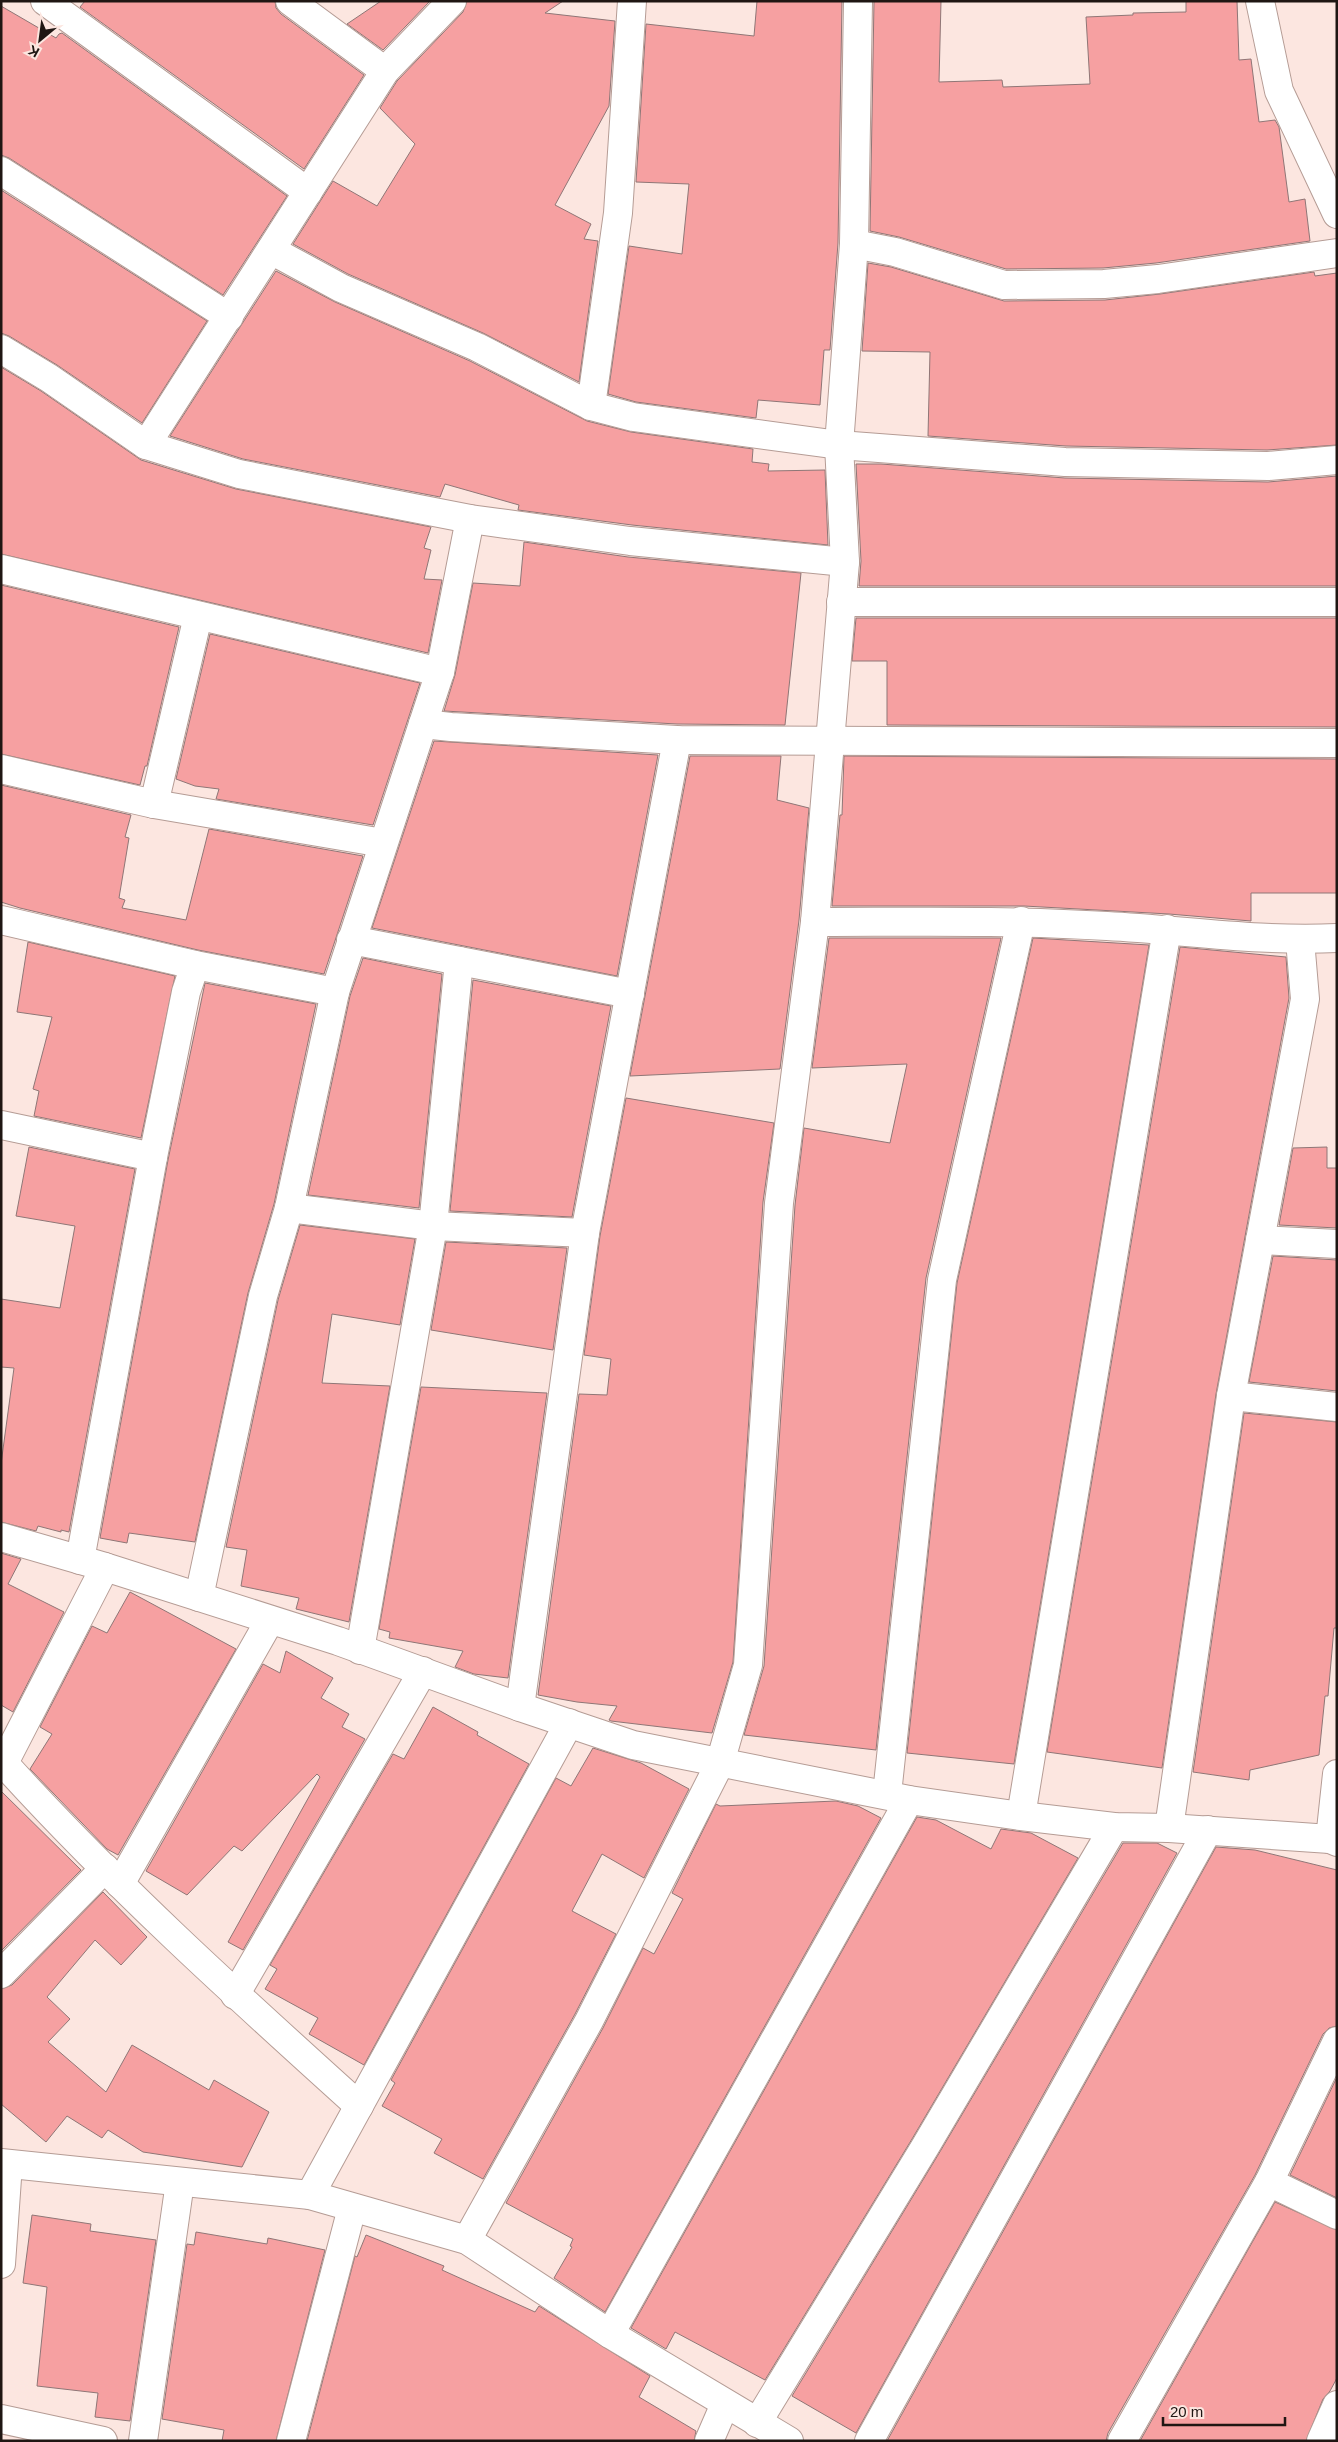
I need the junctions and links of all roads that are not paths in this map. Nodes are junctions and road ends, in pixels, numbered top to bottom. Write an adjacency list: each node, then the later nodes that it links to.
1 (45, 1): 9 (street)
2 (290, 1): 7 (street)
3 (452, 1): 7 (street)
4 (632, 1): 16 (street)
5 (858, 1): 11 (street)
6 (1260, 1): 10 (street)
7 (385, 71): 9 (street)
8 (1, 171): 14 (street)
9 (308, 192): 12 (street)
10 (1337, 214)
11 (854, 244): 13 (street); 18 (street)
12 (271, 250): 14 (street); 16 (street)
13 (1337, 252)
14 (229, 317): 17 (street)
15 (1, 349): 17 (street)
16 (591, 406): 18 (street)
17 (146, 445): 20 (street)
18 (839, 445): 19 (street); 21 (street)
19 (1337, 460)
20 (470, 519): 21 (street); 26 (street)
21 (845, 562): 23 (street)
22 (1, 570): 25 (street)
23 (842, 602): 24 (street); 29 (street)
24 (1337, 602)
25 (198, 616): 26 (street); 32 (street)
26 (440, 672): 27 (street)
27 (423, 724): 28 (street); 33 (street)
28 (677, 740): 29 (street); 44 (street)
29 (832, 741): 30 (street); 36 (street)
30 (1337, 743)
31 (1, 769): 32 (street)
32 (154, 804): 33 (street)
33 (383, 843): 39 (street)
34 (1, 920): 42 (street)
35 (1021, 921): 36 (street); 37 (street); 65 (street)
36 (815, 922): 63 (street)
37 (1167, 929): 40 (street); 66 (street)
38 (1337, 938): 40 (street)
39 (351, 940): 41 (street); 43 (street)
40 (1300, 940): 50 (street)
41 (459, 961): 44 (street); 48 (street)
42 (194, 965): 43 (street); 46 (street)
43 (335, 992): 47 (street)
44 (630, 994): 49 (street)
45 (2, 1131): 46 (street)
46 (152, 1157): 55 (street)
47 (289, 1208): 48 (street); 56 (street)
48 (433, 1226): 49 (street); 58 (street)
49 (585, 1232): 60 (street)
50 (1260, 1240): 51 (street); 52 (street)
51 (1337, 1244)
52 (1231, 1396): 53 (street); 68 (street)
53 (1337, 1407)
54 (1, 1537): 55 (street)
55 (92, 1564): 56 (street); 62 (street)
56 (199, 1597): 57 (street)
57 (270, 1620): 58 (street); 71 (street)
58 (360, 1650): 59 (street)
59 (423, 1672): 60 (street); 73 (street)
60 (520, 1707): 61 (street)
61 (569, 1723): 63 (street); 75 (street)
62 (3, 1761): 71 (street)
63 (720, 1763): 65 (street); 82 (street)
64 (1337, 1774): 70 (street)
65 (898, 1797): 66 (street); 84 (street)
66 (1021, 1816): 67 (street)
67 (1114, 1826): 68 (street); 88 (street)
68 (1170, 1828): 69 (street)
69 (1208, 1830): 70 (street); 94 (street)
70 (1334, 1840)
71 (113, 1876): 72 (street); 73 (street)
72 (1, 1974)
73 (235, 1995): 75 (street)
74 (1337, 2041): 78 (street)
75 (359, 2106): 79 (street)
76 (5, 2164): 77 (street); 83 (street)
77 (180, 2182): 79 (street); 90 (street)
78 (1269, 2182): 81 (street); 95 (street)
79 (310, 2195): 80 (street)
80 (352, 2208): 82 (street); 91 (street)
81 (1337, 2215)
82 (467, 2240): 84 (street)
83 (1, 2264)
84 (610, 2334): 85 (street)
85 (725, 2404): 88 (street); 92 (street)
86 (1337, 2405): 96 (street)
87 (1, 2419): 89 (street)
88 (757, 2423): 93 (street)
89 (103, 2441)
90 (143, 2441)
91 (291, 2441)
92 (708, 2441)
93 (789, 2441)
94 (869, 2441)
95 (1122, 2441)
96 (1321, 2441)

